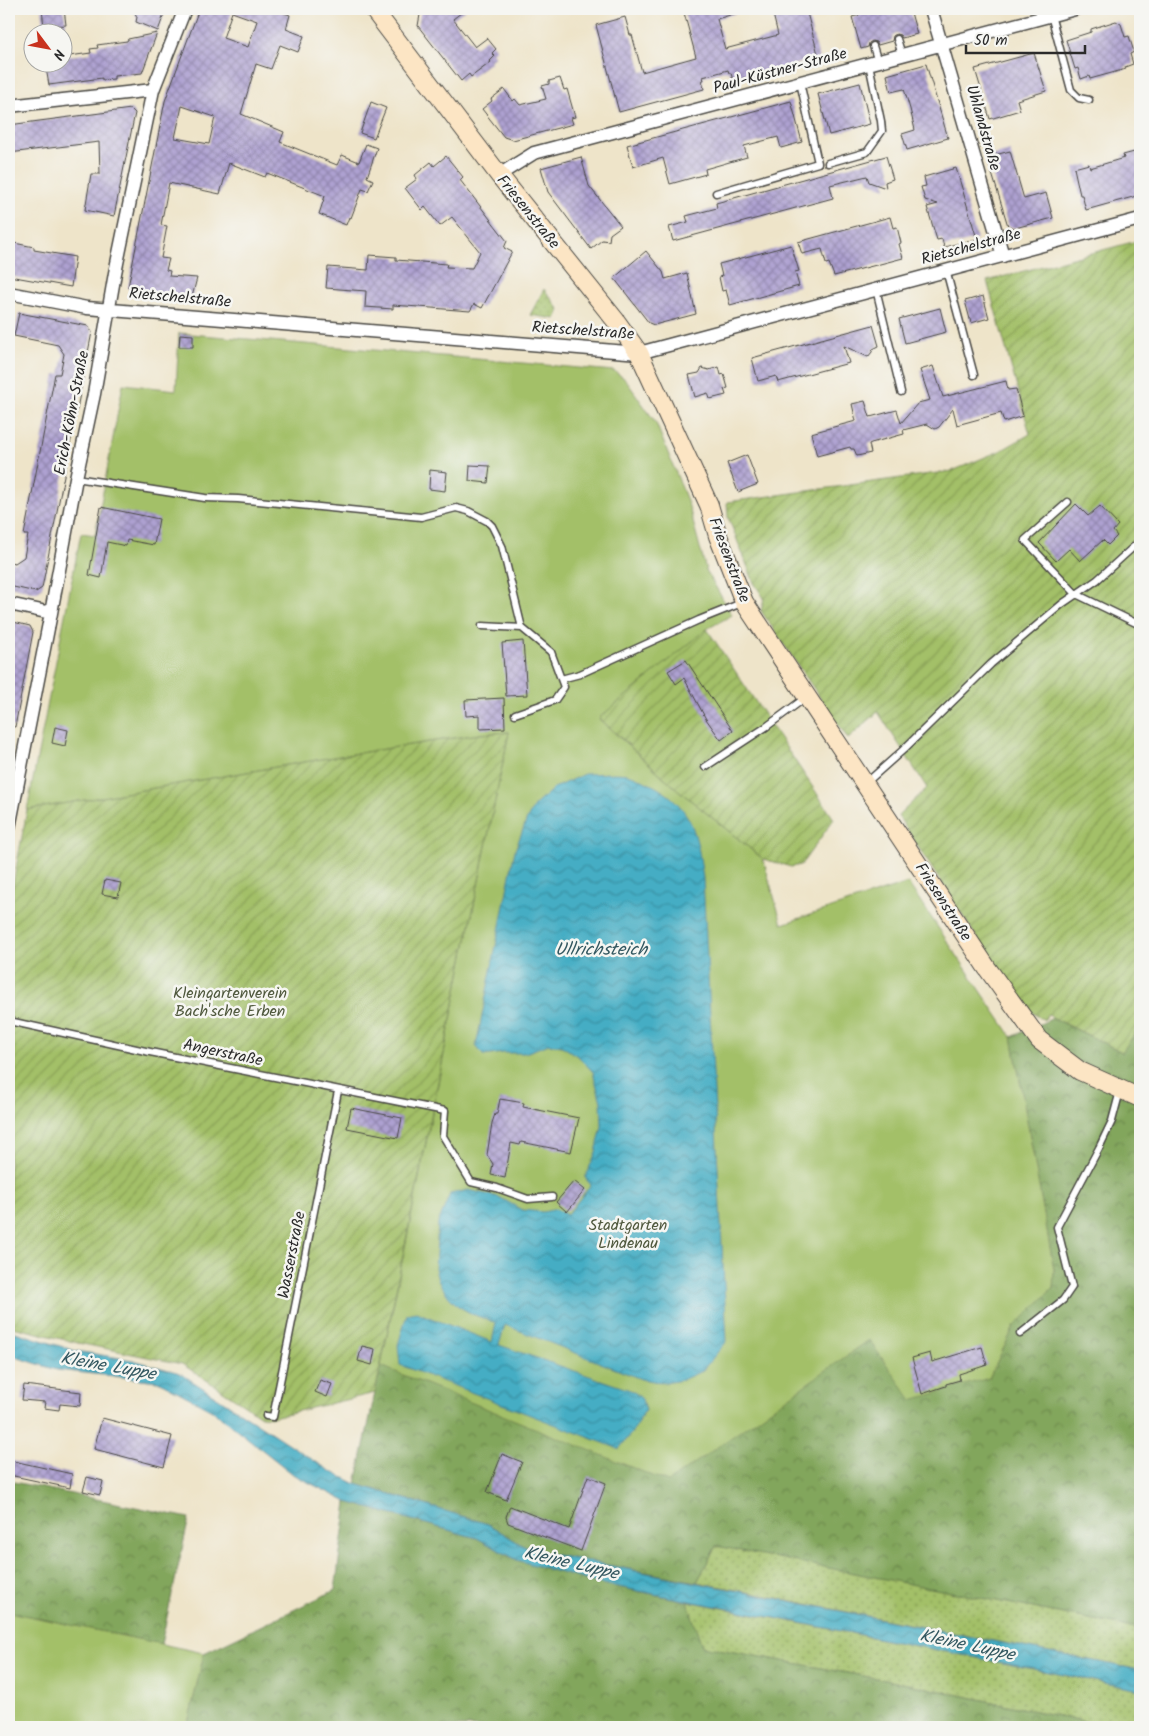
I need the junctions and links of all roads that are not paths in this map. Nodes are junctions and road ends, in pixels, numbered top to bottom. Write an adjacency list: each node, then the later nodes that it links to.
1 (185, 9): 12 (street, Erich-Köhn-Straße)
2 (373, 9): 16 (street, Friesenstraße)
3 (931, 9): 7 (street, Uhlandstraße)
4 (1075, 9): 5 (street, Paul-Küstner-Straße)
5 (1051, 15): 7 (street, Paul-Küstner-Straße); 13 (lane)
6 (897, 39): 9 (lane)
7 (942, 45): 9 (street, Paul-Küstner-Straße); 19 (street, Uhlandstraße)
8 (873, 46): 10 (lane)
9 (902, 55): 10 (street, Paul-Küstner-Straße)
10 (873, 63): 11 (street, Paul-Küstner-Straße); 15 (lane)
11 (800, 82): 16 (street, Paul-Küstner-Straße); 17 (lane)
12 (153, 90): 14 (street); 23 (street, Erich-Köhn-Straße)
13 (1089, 100)
14 (9, 106)
15 (828, 163)
16 (499, 175): 24 (street, Friesenstraße)
17 (716, 193)
18 (1140, 219): 19 (street, Rietschelstraße)
19 (1003, 256): 20 (street, Rietschelstraße)
20 (946, 270): 21 (street, Rietschelstraße); 25 (lane)
21 (876, 289): 24 (street, Rietschelstraße); 26 (lane)
22 (9, 293): 23 (street, Rietschelstraße)
23 (108, 309): 24 (street, Rietschelstraße); 27 (street, Erich-Köhn-Straße)
24 (639, 353): 31 (street, Friesenstraße)
25 (974, 375)
26 (901, 392)
27 (76, 478): 33 (street, Erich-Köhn-Straße); 36 (lane)
28 (1068, 502): 30 (lane)
29 (1140, 541): 30 (lane)
30 (1076, 594): 34 (lane); 41 (lane)
31 (744, 602): 37 (lane); 38 (street, Friesenstraße)
32 (9, 604): 33 (street)
33 (51, 613): 42 (street, Erich-Köhn-Straße)
34 (1140, 625)
35 (482, 626): 36 (lane)
36 (522, 628): 37 (lane)
37 (561, 679): 39 (lane)
38 (806, 697): 40 (lane); 41 (street, Friesenstraße)
39 (515, 714)
40 (704, 767)
41 (865, 784): 44 (street, Friesenstraße)
42 (9, 828)
43 (9, 1021): 45 (lane, Angerstraße)
44 (1120, 1090): 46 (street, Friesenstraße); 48 (lane)
45 (338, 1091): 47 (lane, Angerstraße); 49 (lane, Wasserstraße)
46 (1140, 1098)
47 (552, 1197)
48 (1020, 1334)
49 (266, 1416)

